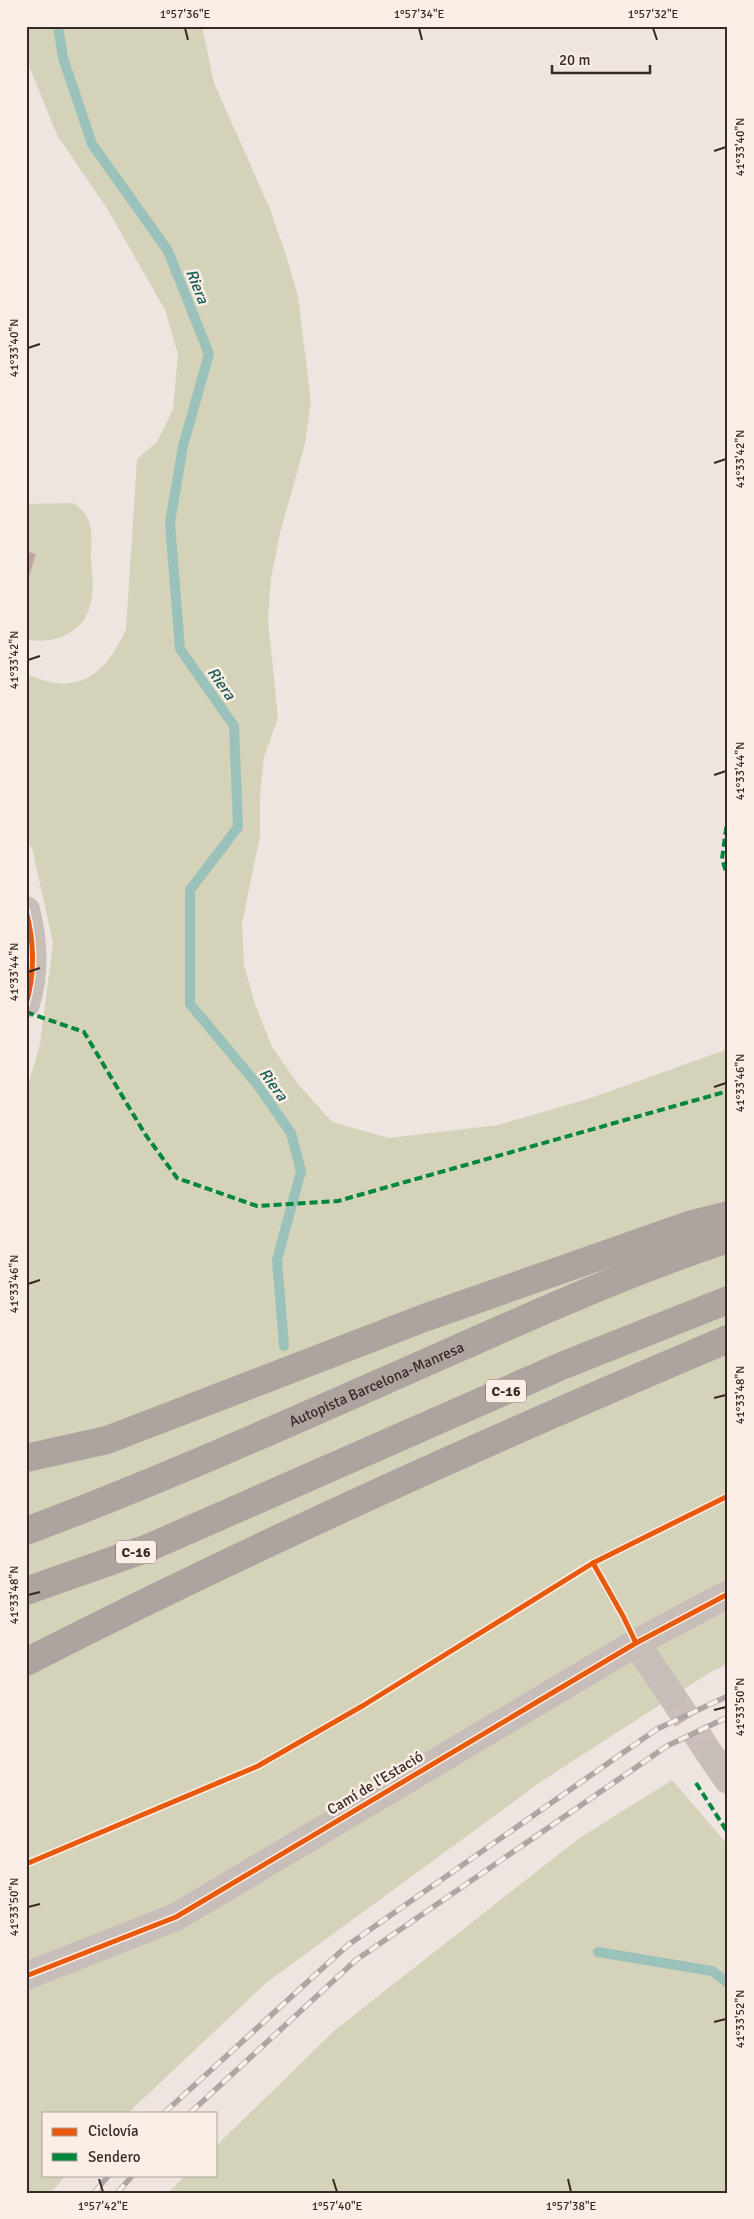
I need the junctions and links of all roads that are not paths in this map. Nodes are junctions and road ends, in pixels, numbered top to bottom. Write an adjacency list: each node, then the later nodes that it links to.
1 (26, 910): 2 (street)
2 (26, 1004)
3 (728, 1215): 7 (highway)
4 (728, 1239): 8 (highway, Autopista Barcelona-Manresa)
5 (728, 1300): 9 (highway, C-16)
6 (728, 1339): 12 (highway)
7 (26, 1458)
8 (26, 1531)
9 (26, 1591)
10 (728, 1594): 11 (street, Camí de l'Estació)
11 (636, 1643): 13 (street); 16 (street, Camí de l'Estació)
12 (26, 1662)
13 (672, 1696)
14 (709, 1753): 15 (street)
15 (728, 1780)
16 (26, 1976)

